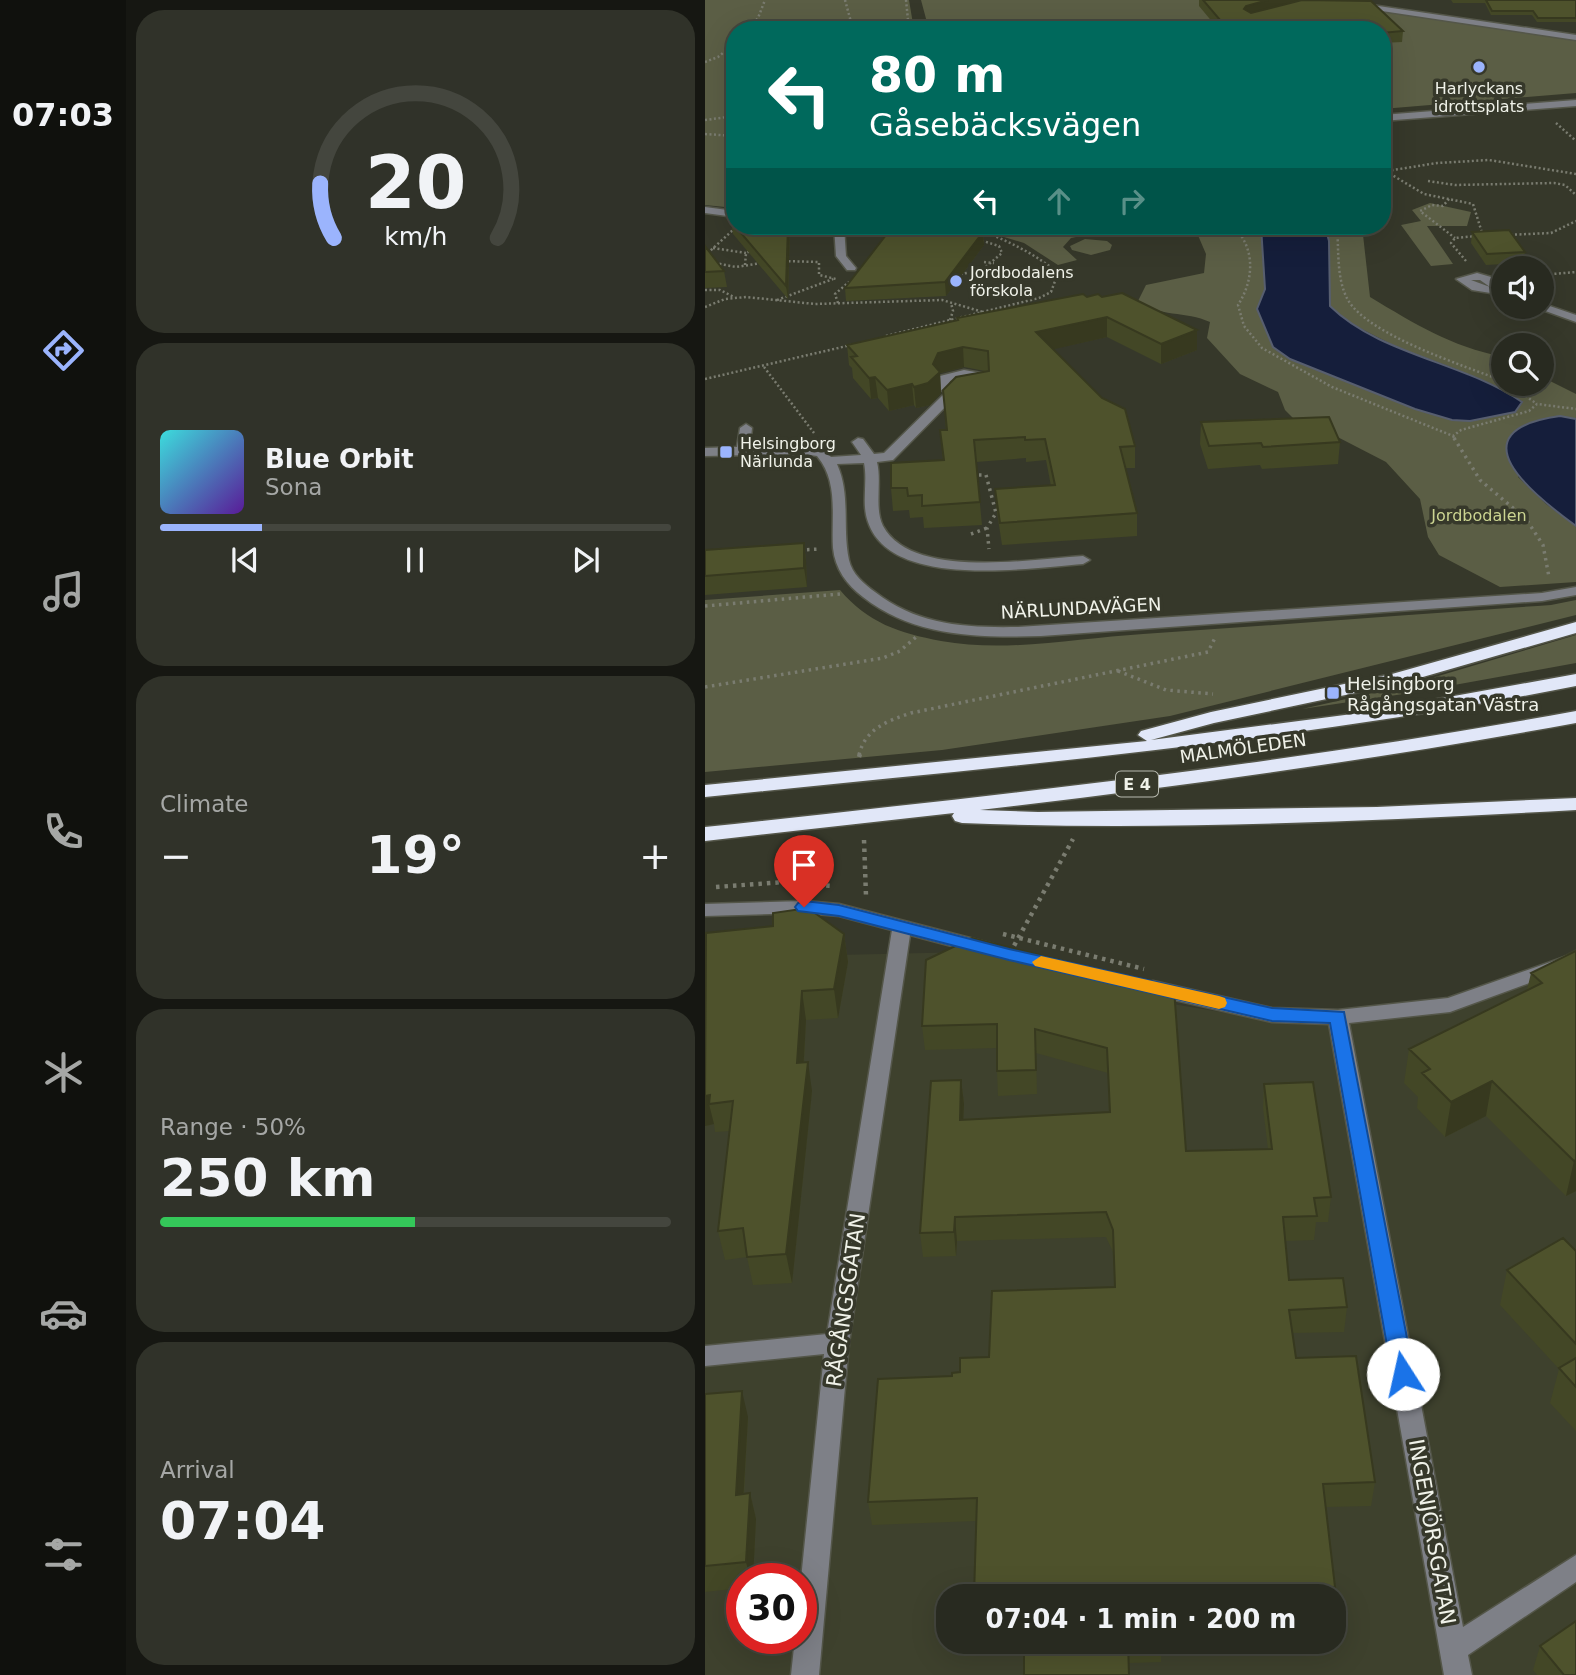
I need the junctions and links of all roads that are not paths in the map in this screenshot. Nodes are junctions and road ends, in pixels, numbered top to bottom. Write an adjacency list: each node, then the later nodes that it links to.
1 (1350, 4): 2 (street)
2 (1576, 38)
3 (1576, 103): 4 (street)
4 (1391, 117)
5 (705, 210): 6 (street)
6 (726, 213)
7 (840, 235): 8 (street)
8 (852, 274)
9 (1501, 291): 9 (street)
10 (1554, 311): 11 (street)
11 (1576, 319)
12 (952, 393): 17 (street)
13 (746, 428): 15 (street)
14 (858, 442): 17 (street)
15 (743, 451): 16 (street); 18 (street)
16 (705, 452)
17 (870, 458): 18 (street); 19 (street)
18 (829, 461): 20 (street, NÄRLUNDAVÄGEN)
19 (1083, 560)
20 (1576, 591)
21 (1576, 627): 24 (highway)
22 (1576, 680): 24 (highway, MALMÖLEDEN / E 4)
23 (1576, 718): 27 (highway, MALMÖLEDEN / E 4)
24 (1071, 755): 25 (highway, MALMÖLEDEN / E 4)
25 (705, 791)
26 (1576, 804): 27 (highway)
27 (892, 813): 28 (highway, MALMÖLEDEN / E 4)
28 (705, 834)
29 (705, 910): 30 (street)
30 (902, 927): 31 (street); 35 (street, RÅGÅNGSGATAN)
31 (1014, 946)
32 (1576, 959): 34 (street)
33 (1133, 984): 34 (street)
34 (1338, 1017): 38 (street, INGENJÖRSGATAN)
35 (837, 1343): 36 (street); 39 (street, RÅGÅNGSGATAN)
36 (705, 1356)
37 (1576, 1567): 38 (street)
38 (1453, 1649): 40 (street, INGENJÖRSGATAN)
39 (805, 1675)
40 (1458, 1675)

